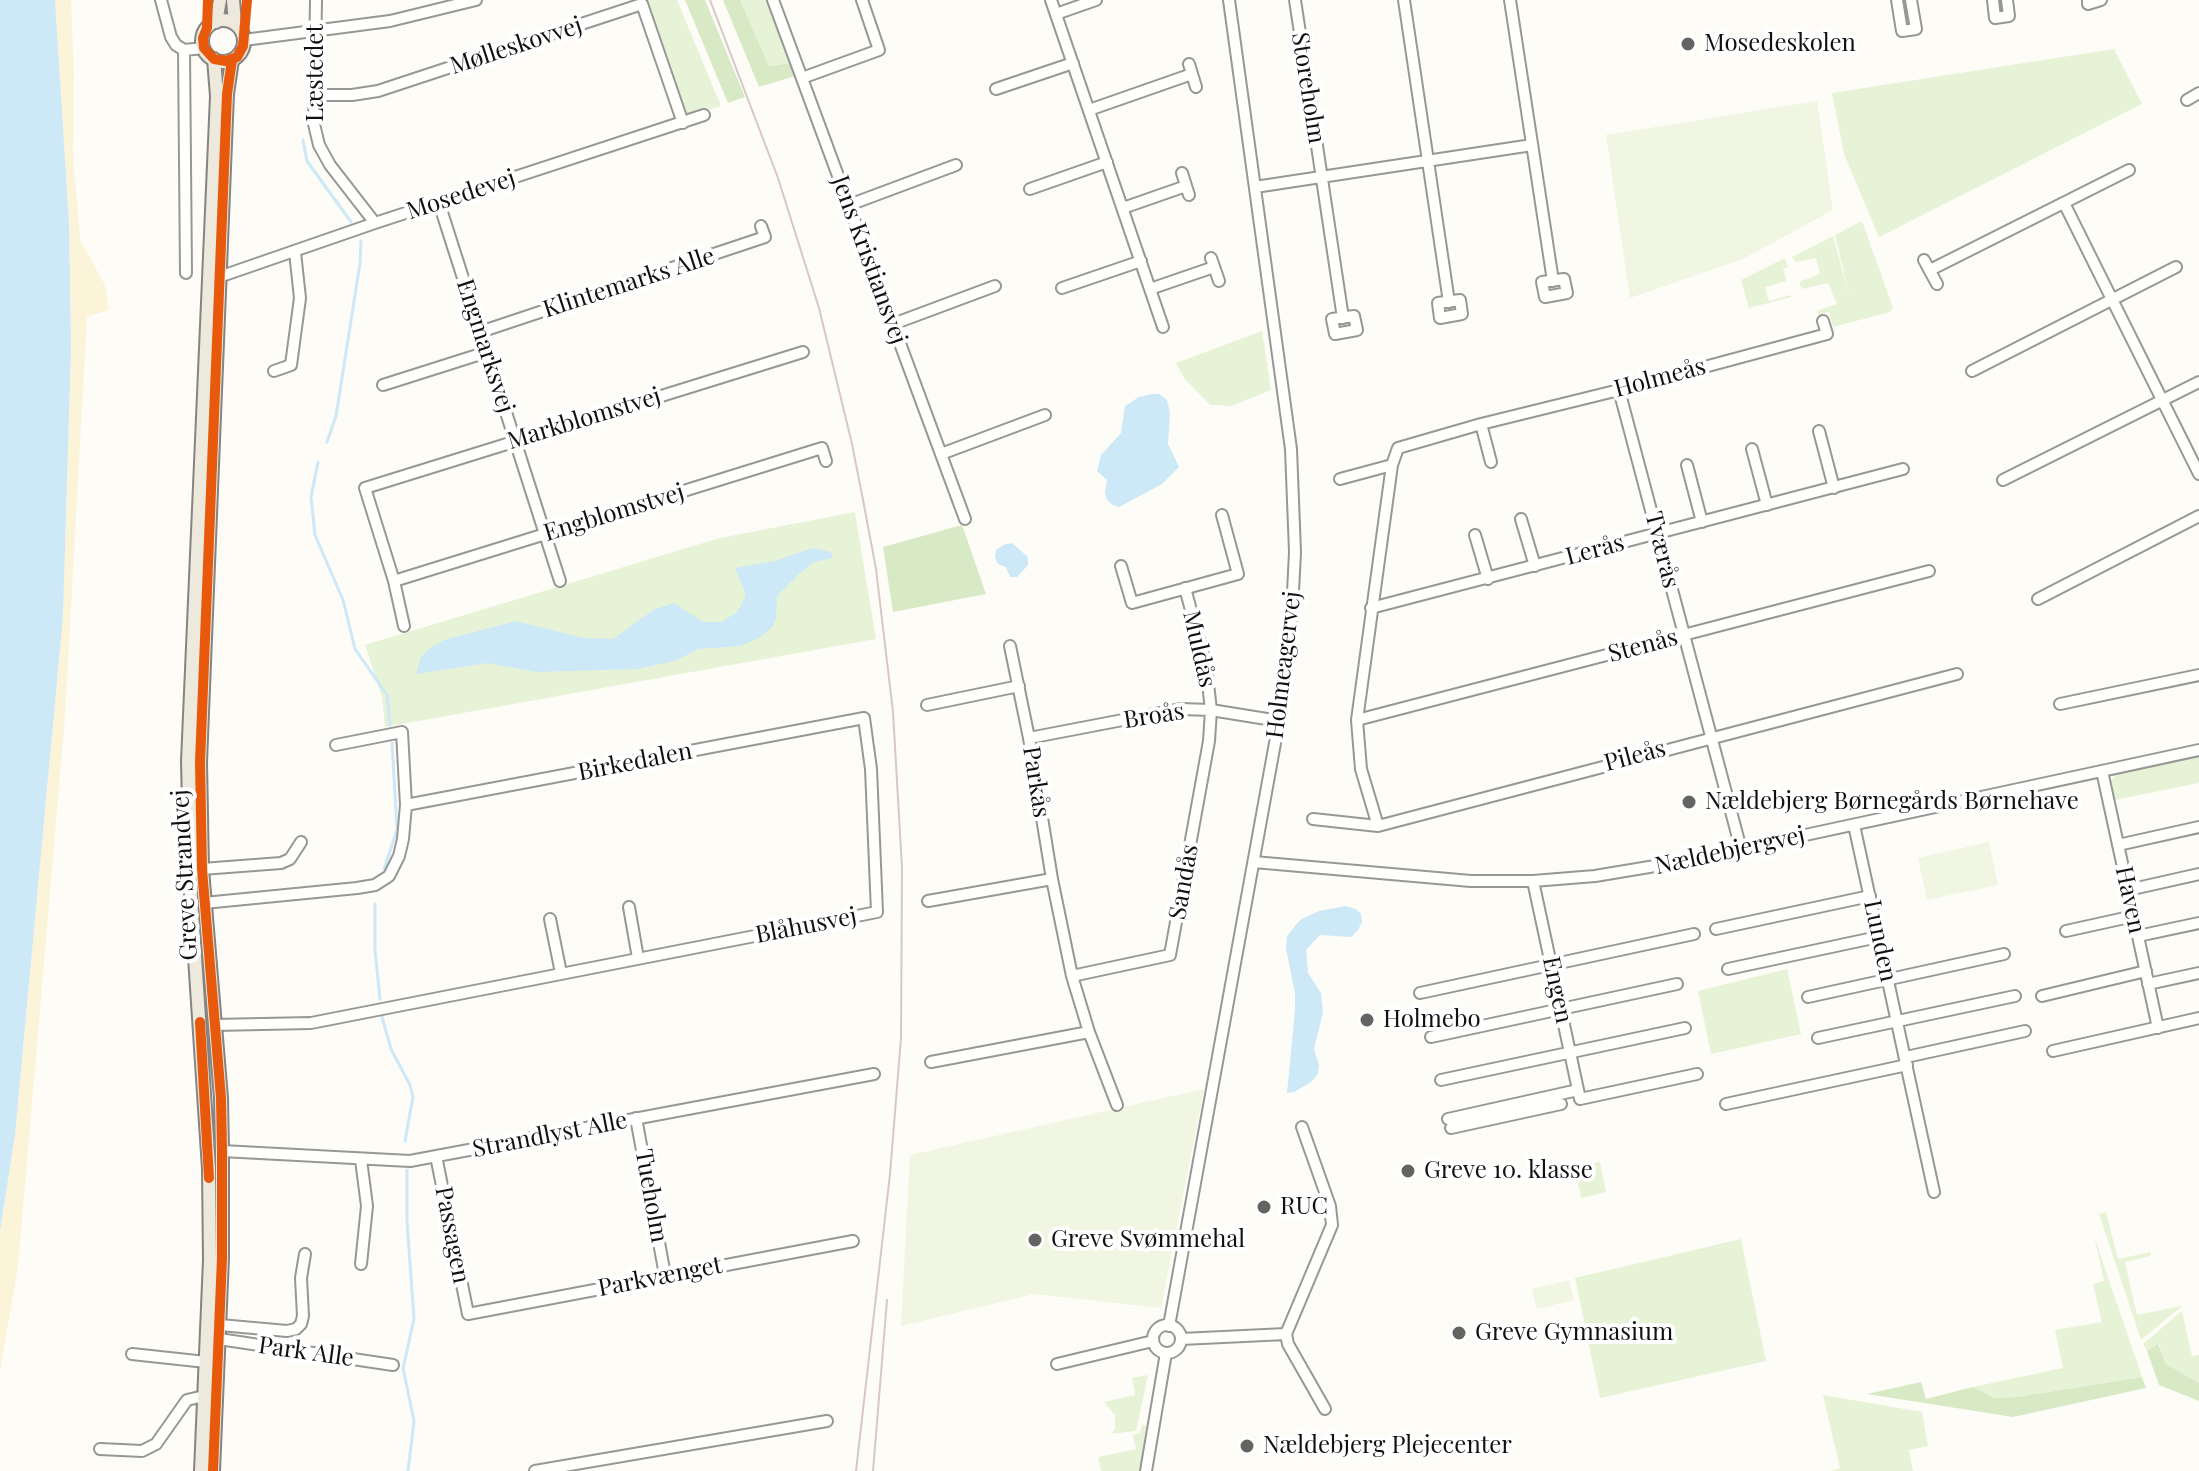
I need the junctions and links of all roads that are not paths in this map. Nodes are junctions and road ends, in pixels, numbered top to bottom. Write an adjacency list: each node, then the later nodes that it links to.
1 (161, 0): 26 (street)
2 (220, 0): 21 (main road)
3 (233, 0): 22 (main road)
4 (316, 0): 23 (street, Læstedet)
5 (476, 0): 23 (street)
6 (773, 0): 30 (street, Jens Kristiansvej)
7 (862, 0): 30 (street)
8 (1051, 0): 20 (street)
9 (1096, 0): 20 (street)
10 (1229, 0): 46 (street, Holmeagervej)
11 (1295, 0): 45 (street, Storeholm)
12 (1404, 0): 40 (street)
13 (1510, 0): 39 (street)
14 (1897, 0): 15 (street)
15 (1911, 0)
16 (1993, 0): 17 (street)
17 (2007, 0)
18 (2088, 0): 19 (street)
19 (2101, 0)
20 (1056, 14): 29 (street)
21 (216, 22): 22 (main road); 25 (main road)
22 (235, 23): 24 (main road)
23 (315, 31): 24 (street); 34 (street, Læstedet)
24 (244, 40): 28 (main road)
25 (204, 48): 26 (street); 27 (main road)
26 (184, 50): 57 (street)
27 (214, 59): 28 (main road); 58 (main road)
28 (232, 60): 58 (main road)
29 (1073, 63): 32 (street); 36 (street)
30 (802, 78): 50 (street, Jens Kristiansvej)
31 (1196, 87): 36 (street)
32 (996, 89)
33 (2199, 93): 35 (street)
34 (313, 95): 38 (street, Mølleskovvej); 52 (street, Læstedet)
35 (2187, 100)
36 (1089, 110): 41 (street)
37 (704, 115): 38 (street, Mosedevej)
38 (683, 123): 48 (street, Mosedevej)
39 (1532, 145): 40 (street, Storeholm); 60 (street)
40 (1428, 161): 45 (street, Storeholm); 65 (street)
41 (1107, 162): 47 (street); 51 (street)
42 (956, 165): 50 (street)
43 (2129, 170): 49 (street)
44 (1182, 173): 51 (street)
45 (1322, 177): 46 (street, Storeholm); 67 (street, Storeholm)
46 (1255, 187): 124 (street, Holmeagervej)
47 (1030, 189)
48 (439, 203): 52 (street, Mosedevej); 71 (street, Engmarksvej)
49 (2064, 203): 61 (street); 66 (street)
50 (849, 205): 69 (street, Jens Kristiansvej)
51 (1123, 208): 55 (street)
52 (375, 223): 54 (street, Mosedevej)
53 (761, 226): 71 (street, Klintemarks Alle)
54 (295, 252): 58 (street, Mosedevej); 74 (street)
55 (1141, 261): 63 (street); 64 (street)
56 (2176, 267): 66 (street)
57 (186, 273)
58 (213, 278): 139 (main road, Greve Strandvej); 211 (main road, Greve Strandvej)
59 (1219, 281): 64 (street)
60 (1553, 281)
61 (1937, 284)
62 (995, 286): 69 (street)
63 (1062, 288)
64 (1150, 289): 70 (street)
65 (1449, 302)
66 (2111, 302): 75 (street); 79 (street)
67 (1343, 318)
68 (1823, 321): 78 (street, Holmeås)
69 (893, 324): 85 (street, Jens Kristiansvej)
70 (1163, 327)
71 (480, 332): 72 (street, Engmarksvej)
72 (487, 352): 77 (street); 83 (street, Engmarksvej)
73 (803, 352): 83 (street, Markblomstvej)
74 (274, 371)
75 (1972, 371)
76 (2199, 382): 79 (street)
77 (383, 385)
78 (1619, 390): 81 (street, Holmeås); 102 (street, Tværås)
79 (2162, 401): 91 (street); 93 (street)
80 (1045, 415): 85 (street)
81 (1481, 424): 87 (street); 88 (street, Holmeås)
82 (1819, 431): 94 (street)
83 (515, 441): 101 (street, Engmarksvej); 108 (street, Markblomstvej)
84 (1752, 449): 95 (street)
85 (941, 454): 98 (street, Jens Kristiansvej)
86 (826, 461): 101 (street, Engblomstvej)
87 (1491, 462)
88 (1392, 465): 92 (street, Holmeås); 112 (street)
89 (1687, 465): 100 (street)
90 (1903, 469): 94 (street, Lerås)
91 (2199, 474)
92 (1340, 479)
93 (2003, 480)
94 (1834, 488): 95 (street, Lerås)
95 (1767, 505): 100 (street, Lerås)
96 (1222, 515): 110 (street, Muldås)
97 (2199, 516): 111 (street)
98 (965, 519)
99 (1521, 519): 105 (street, Lerås)
100 (1702, 522): 102 (street, Lerås)
101 (545, 534): 108 (street, Engblomstvej); 109 (street, Engmarksvej)
102 (1658, 534): 105 (street, Lerås); 114 (street, Tværås)
103 (1475, 535): 107 (street)
104 (1121, 566): 110 (street, Muldås)
105 (1535, 566): 107 (street, Lerås)
106 (1929, 571): 114 (street, Stenås)
107 (1488, 579): 112 (street, Lerås)
108 (394, 581): 113 (street)
109 (560, 581)
110 (1185, 588): 121 (street, Muldås)
111 (2038, 599)
112 (1371, 608): 123 (street)
113 (404, 626)
114 (1684, 636): 123 (street, Stenås); 125 (street, Tværås)
115 (1010, 646): 118 (street, Parkås)
116 (1957, 674): 125 (street, Pileås)
117 (2199, 675): 119 (street)
118 (1019, 686): 120 (street); 126 (street, Parkås)
119 (2060, 704)
120 (927, 705)
121 (1211, 710): 124 (street, Broås); 126 (street, Broås); 163 (street, Sandås)
122 (864, 718): 130 (street, Birkedalen); 157 (street, Blåhusvej)
123 (1357, 720): 133 (street)
124 (1279, 721): 138 (street, Holmeagervej)
125 (1711, 736): 133 (street, Pileås); 137 (street, Tværås)
126 (1029, 738): 141 (street, Parkås)
127 (336, 745): 130 (street)
128 (2199, 750): 129 (street, Nældebjergvej)
129 (2102, 771): 132 (street, Nældebjergvej); 136 (street, Haven)
130 (406, 805): 146 (street)
131 (1313, 819): 133 (street, Pileås)
132 (1854, 825): 137 (street, Nældebjergvej); 144 (street, Lunden)
133 (1378, 826)
134 (2199, 827): 136 (street)
135 (301, 842): 139 (street)
136 (2118, 845): 143 (street, Haven)
137 (1741, 849): 142 (street, Nældebjergvej)
138 (1254, 862): 142 (street, Nældebjergvej); 204 (street, Holmeagervej)
139 (202, 869): 146 (main road, Greve Strandvej)
140 (2199, 874): 143 (street)
141 (1052, 879): 145 (street); 163 (street, Parkås)
142 (1533, 881): 158 (street, Engen)
143 (2128, 890): 148 (street, Haven)
144 (1870, 896): 151 (street); 155 (street, Lunden)
145 (928, 901)
146 (204, 903): 174 (main road, Greve Strandvej)
147 (629, 907): 157 (street)
148 (2134, 916): 152 (street); 154 (street, Haven)
149 (550, 919): 161 (street)
150 (2199, 923): 154 (street)
151 (1716, 929)
152 (2066, 931)
153 (1694, 934): 158 (street)
154 (2138, 936): 160 (street, Haven)
155 (1878, 937): 159 (street); 164 (street, Lunden)
156 (2004, 954): 164 (street)
157 (638, 958): 161 (street, Blåhusvej)
158 (1551, 965): 167 (street); 171 (street, Engen)
159 (1728, 969)
160 (2146, 971): 166 (street, Haven); 169 (street)
161 (561, 973): 174 (street, Blåhusvej)
162 (2199, 973): 166 (street)
163 (1072, 976): 178 (street, Parkås)
164 (1888, 979): 170 (street); 173 (street, Lunden)
165 (1677, 984): 171 (street)
166 (2148, 984): 176 (street, Haven)
167 (1420, 993)
168 (2015, 996): 173 (street)
169 (2042, 996)
170 (1808, 997)
171 (1561, 1009): 179 (street); 182 (street, Engen)
172 (2199, 1018): 176 (street)
173 (1897, 1021): 180 (street); 183 (street, Lunden)
174 (214, 1025): 194 (main road, Greve Strandvej)
175 (1685, 1028): 182 (street)
176 (2158, 1028): 181 (street)
177 (2025, 1031): 183 (street)
178 (1089, 1032): 184 (street); 191 (street, Parkås)
179 (1431, 1037)
180 (1818, 1038)
181 (2053, 1051)
182 (1570, 1053): 187 (street); 188 (street, Engen)
183 (1906, 1061): 190 (street); 197 (street, Lunden)
184 (931, 1062)
185 (874, 1074): 192 (street, Strandlyst Alle)
186 (1697, 1074): 188 (street)
187 (1441, 1080)
188 (1579, 1095): 189 (street)
189 (1561, 1104)
190 (1726, 1104)
191 (1117, 1105)
192 (636, 1118): 195 (street, Strandlyst Alle); 201 (street, Tueholm)
193 (1302, 1127): 205 (street)
194 (222, 1151): 196 (street, Strandlyst Alle); 203 (main road, Greve Strandvej)
195 (436, 1156): 196 (street, Strandlyst Alle); 202 (street, Passagen)
196 (361, 1160): 200 (street)
197 (1934, 1192)
198 (853, 1241): 201 (street, Parkvænget)
199 (305, 1254): 203 (street)
200 (361, 1264)
201 (665, 1275): 202 (street, Parkvænget)
202 (468, 1314)
203 (220, 1325): 206 (main road, Greve Strandvej)
204 (1169, 1326): 207 (street); 208 (street)
205 (1286, 1334): 207 (street); 215 (street)
206 (219, 1339): 213 (street, Park Alle); 219 (main road, Greve Strandvej)
207 (1181, 1339): 209 (street)
208 (1153, 1341): 209 (street); 212 (street)
209 (1166, 1353): 221 (street)
210 (132, 1354): 211 (street)
211 (206, 1362): 214 (main road, Greve Strandvej)
212 (1057, 1364)
213 (393, 1365)
214 (204, 1396): 217 (street); 218 (main road, Greve Strandvej)
215 (1325, 1409)
216 (827, 1421): 220 (street)
217 (100, 1449)
218 (201, 1471)
219 (213, 1471)
220 (535, 1471)
221 (1146, 1471)

